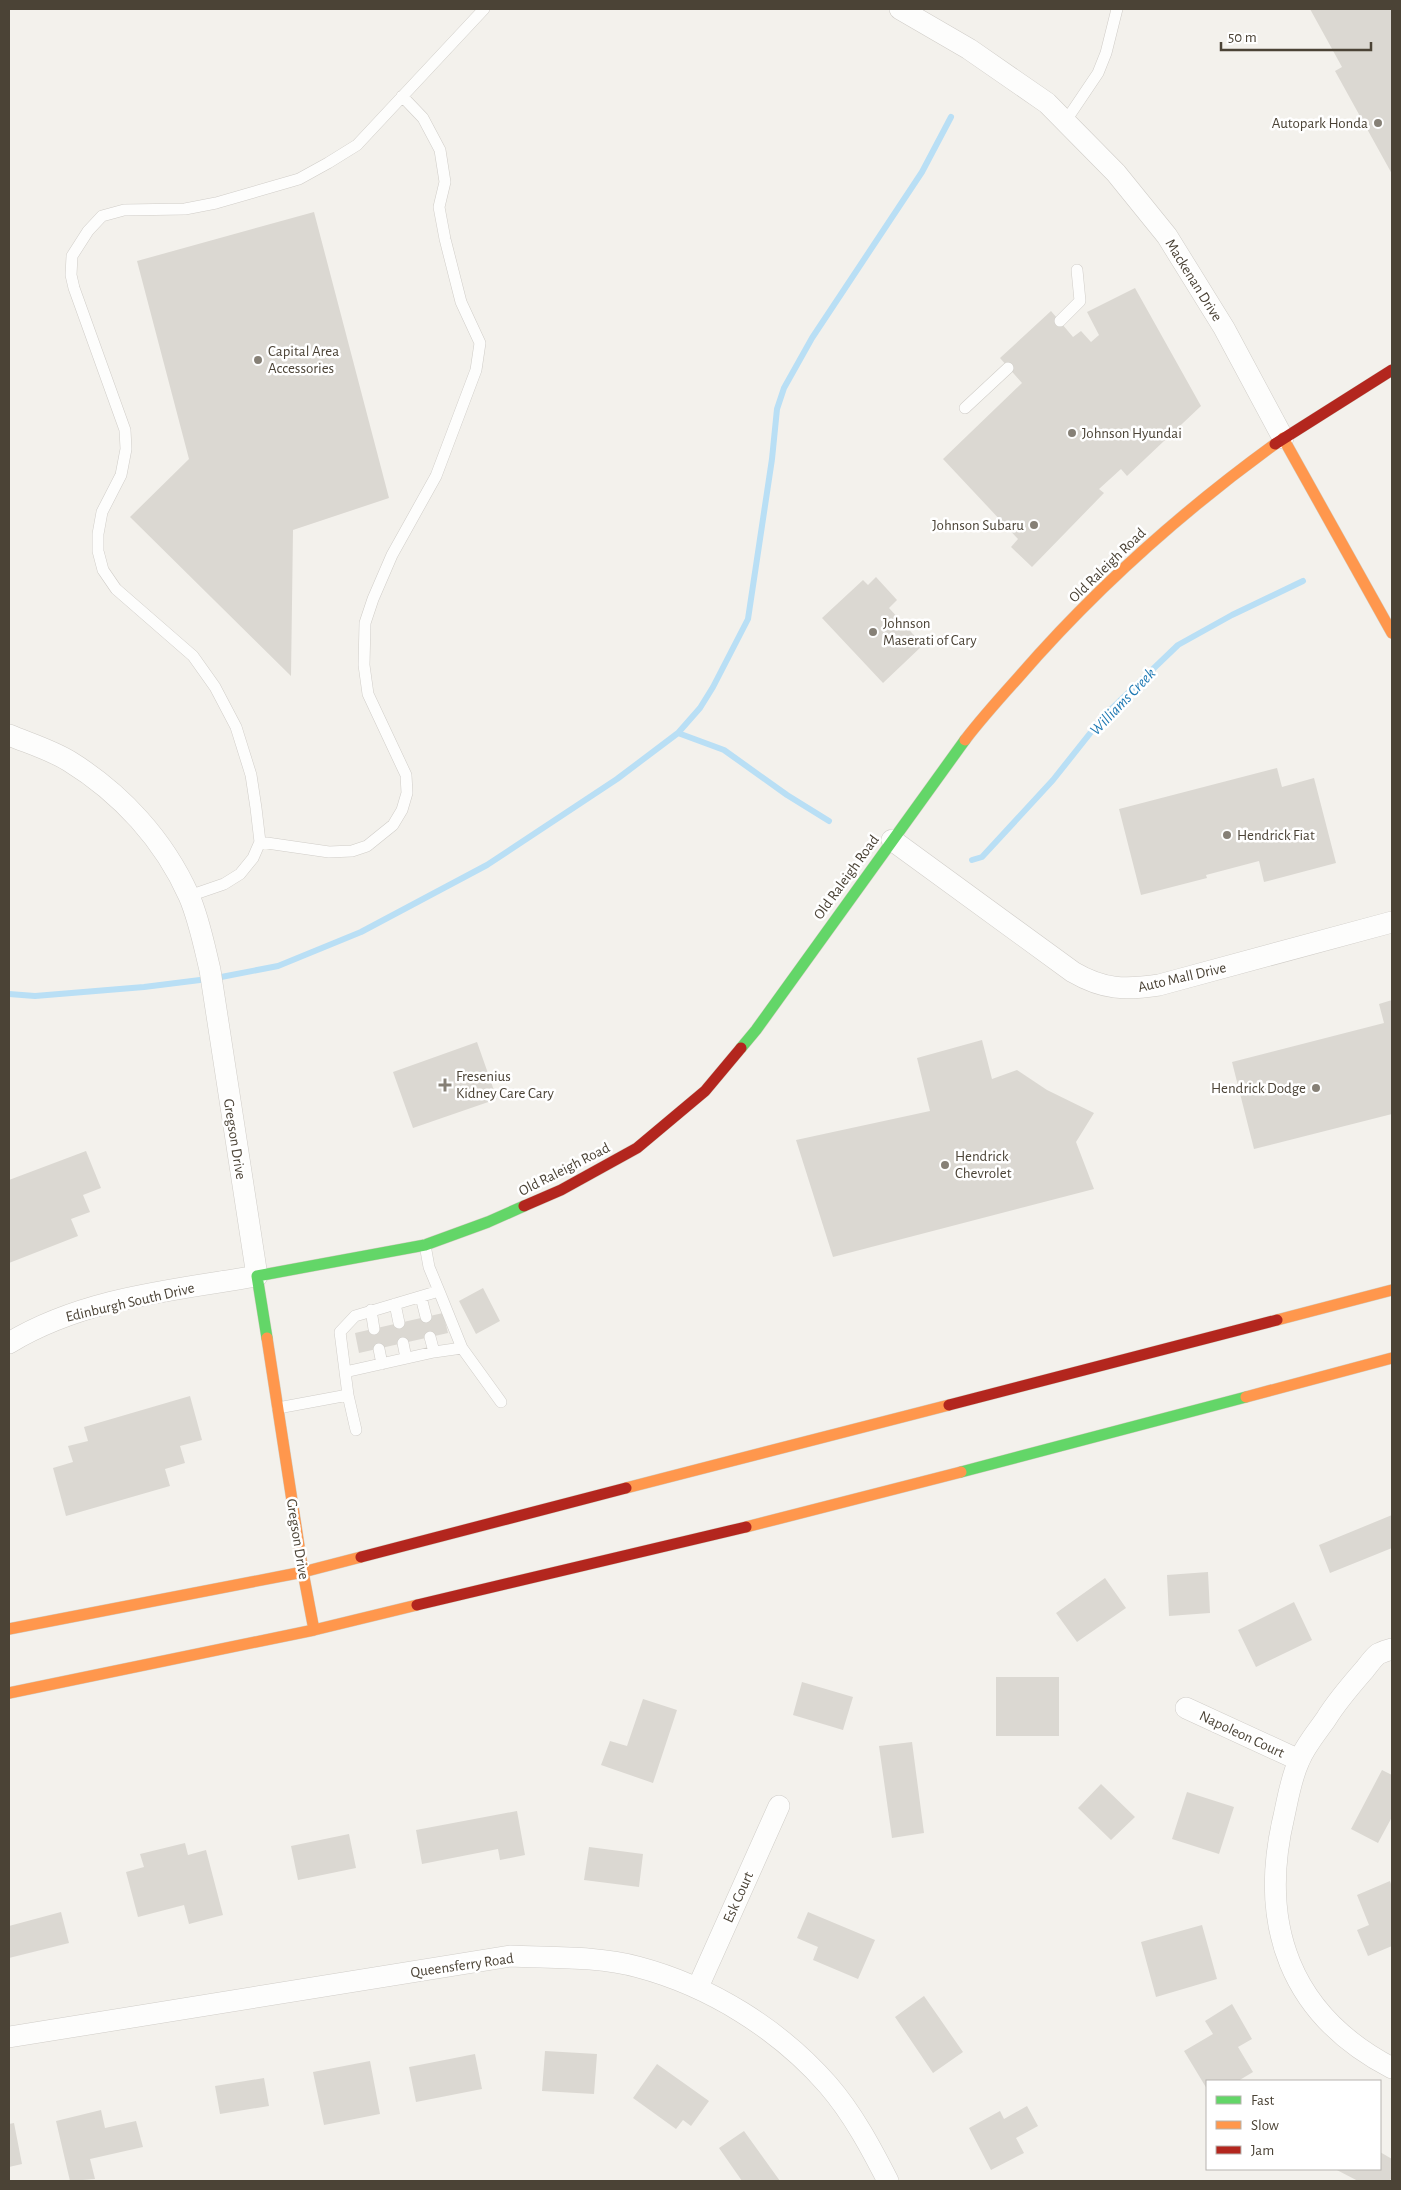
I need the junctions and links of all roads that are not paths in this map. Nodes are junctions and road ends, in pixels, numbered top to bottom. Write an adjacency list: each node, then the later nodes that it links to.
1 (484, 9): 4 (lane)
2 (900, 9): 5 (street, Mackenan Drive)
3 (1117, 9): 5 (lane)
4 (402, 96): 15 (lane); 15 (lane)
5 (1065, 122): 11 (street, Mackenan Drive)
6 (1077, 270): 7 (lane)
7 (1060, 321)
8 (1008, 368): 10 (lane)
9 (1392, 370): 11 (main road, Old Raleigh Road)
10 (965, 408)
11 (1283, 438): 12 (main road, Mackenan Drive); 14 (main road, Old Raleigh Road)
12 (1392, 633)
13 (9, 735): 16 (street, Gregson Drive)
14 (892, 840): 17 (street, Auto Mall Drive); 18 (main road, Old Raleigh Road)
15 (260, 842): 16 (lane)
16 (189, 896): 19 (street, Gregson Drive)
17 (1392, 922)
18 (425, 1245): 19 (main road, Old Raleigh Road); 21 (lane)
19 (257, 1276): 29 (street, Edinburgh South Drive); 40 (main road, Gregson Drive)
20 (1392, 1290): 42 (main road)
21 (440, 1291): 22 (lane); 31 (lane)
22 (421, 1297): 23 (lane); 25 (lane)
23 (395, 1304): 24 (lane); 26 (lane)
24 (371, 1310): 27 (lane); 37 (lane)
25 (426, 1317)
26 (399, 1323)
27 (374, 1329)
28 (430, 1337): 33 (lane)
29 (9, 1343)
30 (403, 1343): 34 (lane)
31 (462, 1348): 33 (lane); 39 (lane)
32 (379, 1349): 36 (lane)
33 (434, 1352): 34 (lane)
34 (406, 1358): 36 (lane)
35 (1392, 1358): 44 (main road)
36 (382, 1364): 37 (lane)
37 (345, 1372): 38 (lane)
38 (348, 1394): 40 (lane); 41 (lane)
39 (501, 1402)
40 (278, 1408): 42 (main road, Gregson Drive)
41 (356, 1430)
42 (303, 1572): 43 (main road); 44 (main road, Gregson Drive)
43 (9, 1629)
44 (314, 1630): 46 (main road)
45 (1392, 1649): 48 (street)
46 (9, 1693)
47 (1186, 1708): 48 (street, Napoleon Court)
48 (1299, 1760): 52 (street)
49 (779, 1806): 50 (street, Esk Court)
50 (698, 1987): 51 (street, Queensferry Road); 53 (street, Queensferry Road)
51 (9, 2037)
52 (1392, 2068)
53 (888, 2181)

